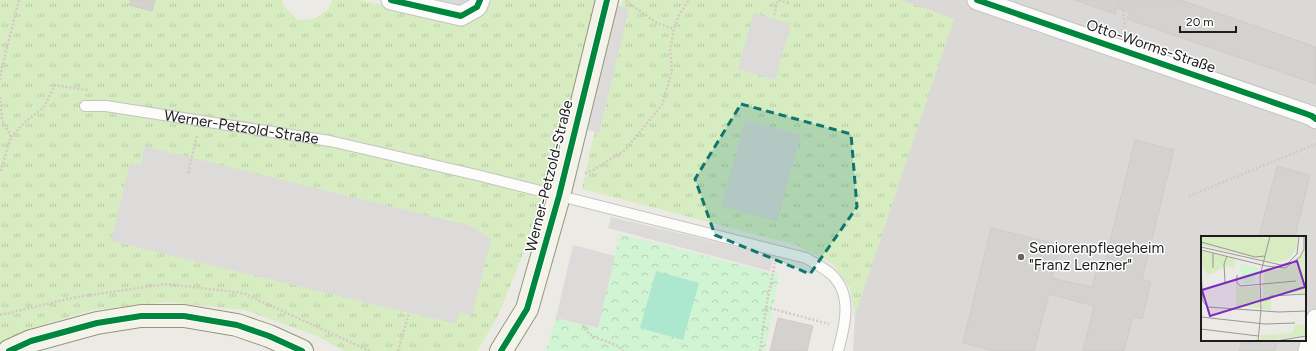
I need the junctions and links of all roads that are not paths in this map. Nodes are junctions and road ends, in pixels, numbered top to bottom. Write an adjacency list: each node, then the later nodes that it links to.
1 (391, 0): 2 (street)
2 (480, 0)
3 (607, 0): 7 (street, Werner-Petzold-Straße)
4 (977, 0): 6 (street, Otto-Worms-Straße)
5 (85, 106): 7 (lane, Werner-Petzold-Straße)
6 (1316, 119)
7 (561, 189): 11 (street, Werner-Petzold-Straße); 12 (lane, Werner-Petzold-Straße)
8 (1316, 319): 13 (street)
9 (9, 351): 10 (street)
10 (302, 351)
11 (501, 351)
12 (838, 351)
13 (1308, 351)

